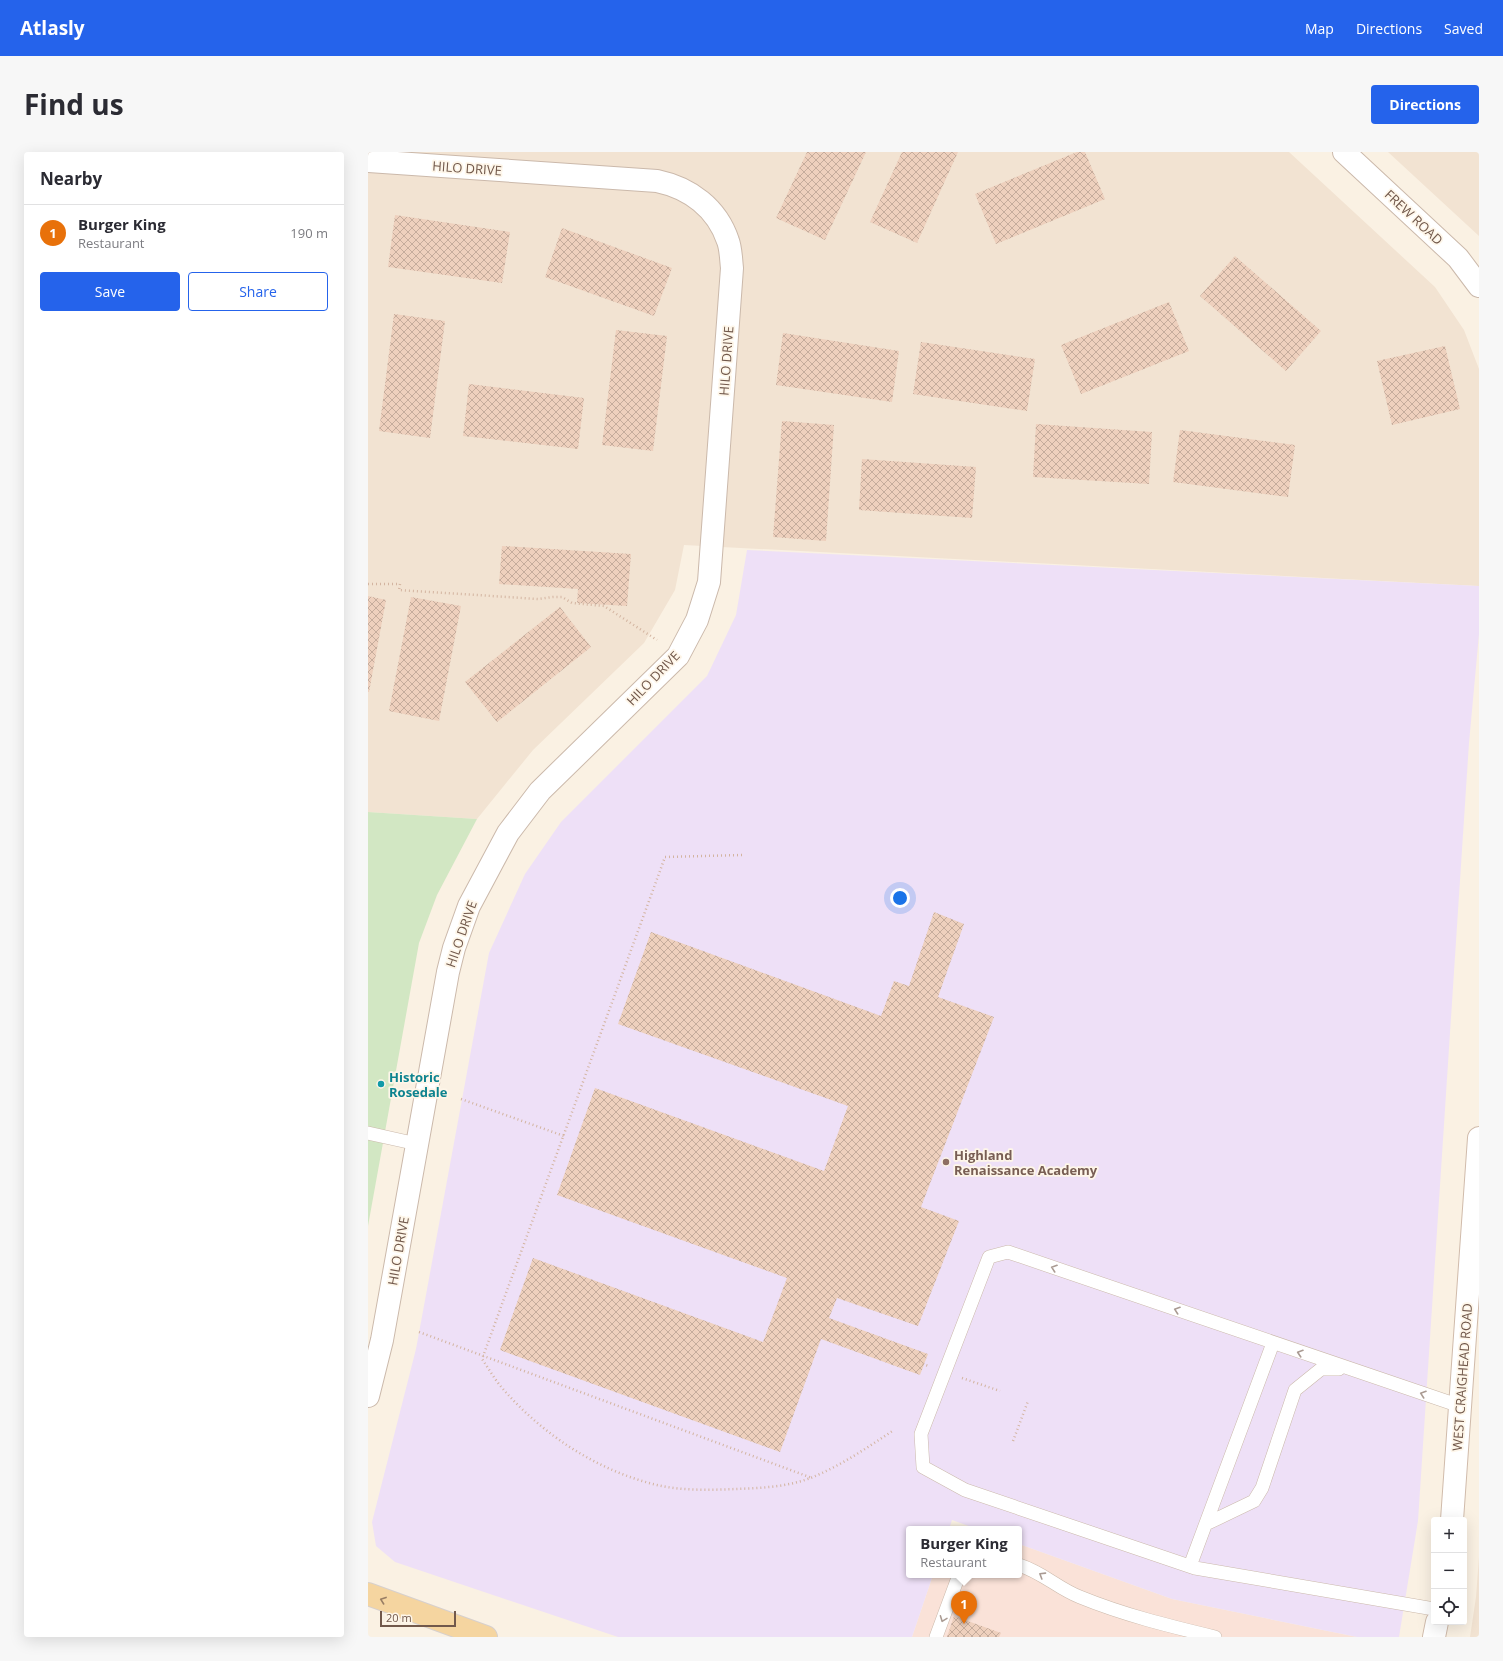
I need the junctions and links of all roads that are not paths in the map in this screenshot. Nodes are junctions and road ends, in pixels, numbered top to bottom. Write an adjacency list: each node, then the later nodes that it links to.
1 (1344, 152): 4 (street, FREW ROAD)
2 (411, 158): 3 (street, HILO DRIVE); 7 (street, HILO DRIVE)
3 (368, 161)
4 (1479, 286)
5 (368, 1133): 7 (lane)
6 (1479, 1138): 8 (street, WEST CRAIGHEAD ROAD)
7 (417, 1144): 11 (street, HILO DRIVE)
8 (1478, 1171): 12 (street, WEST CRAIGHEAD ROAD)
9 (1273, 1343): 10 (lane, one-way to 9); 14 (lane); 16 (lane, one-way to 16)
10 (1351, 1369): 12 (lane, one-way to 10); 14 (lane)
11 (368, 1396)
12 (1460, 1406): 13 (street, WEST CRAIGHEAD ROAD)
13 (1452, 1517)
14 (1206, 1524): 16 (lane)
15 (1022, 1565): 23 (lane, one-way to 15)
16 (1190, 1566): 19 (lane)
17 (958, 1578): 22 (lane, one-way to 22)
18 (368, 1594): 21 (main road, one-way to 18)
19 (1431, 1608)
20 (1436, 1625): 24 (street)
21 (486, 1637)
22 (936, 1637)
23 (1215, 1637)
24 (1434, 1637)

